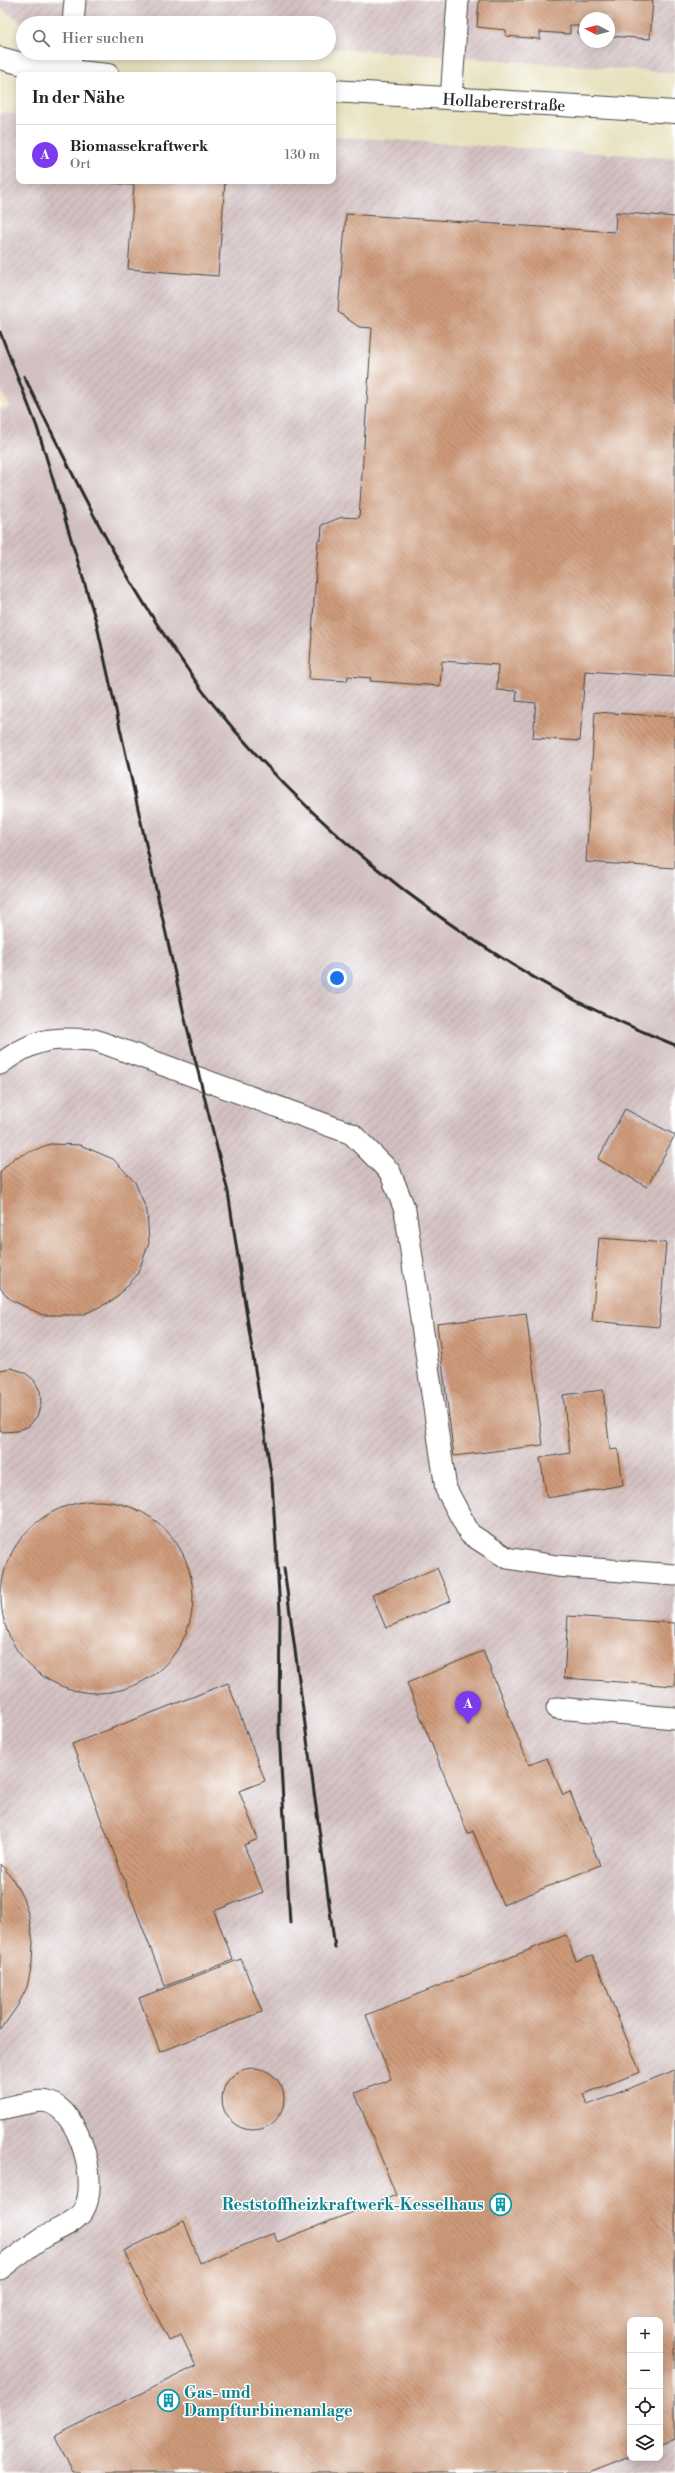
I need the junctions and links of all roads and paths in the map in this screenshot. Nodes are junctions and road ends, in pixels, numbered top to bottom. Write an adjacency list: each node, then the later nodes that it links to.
1 (75, 0): 3 (lane)
2 (458, 0): 8 (lane)
3 (74, 16)
4 (0, 58): 5 (street)
5 (70, 62): 6 (street)
6 (99, 72)
7 (336, 91): 8 (street, Hollabererstraße)
8 (451, 99): 9 (street, Hollabererstraße)
9 (675, 112)
10 (0, 1064): 11 (lane)
11 (675, 1575)
12 (557, 1708): 13 (lane)
13 (675, 1718)
14 (0, 2109): 15 (lane)
15 (0, 2269)

